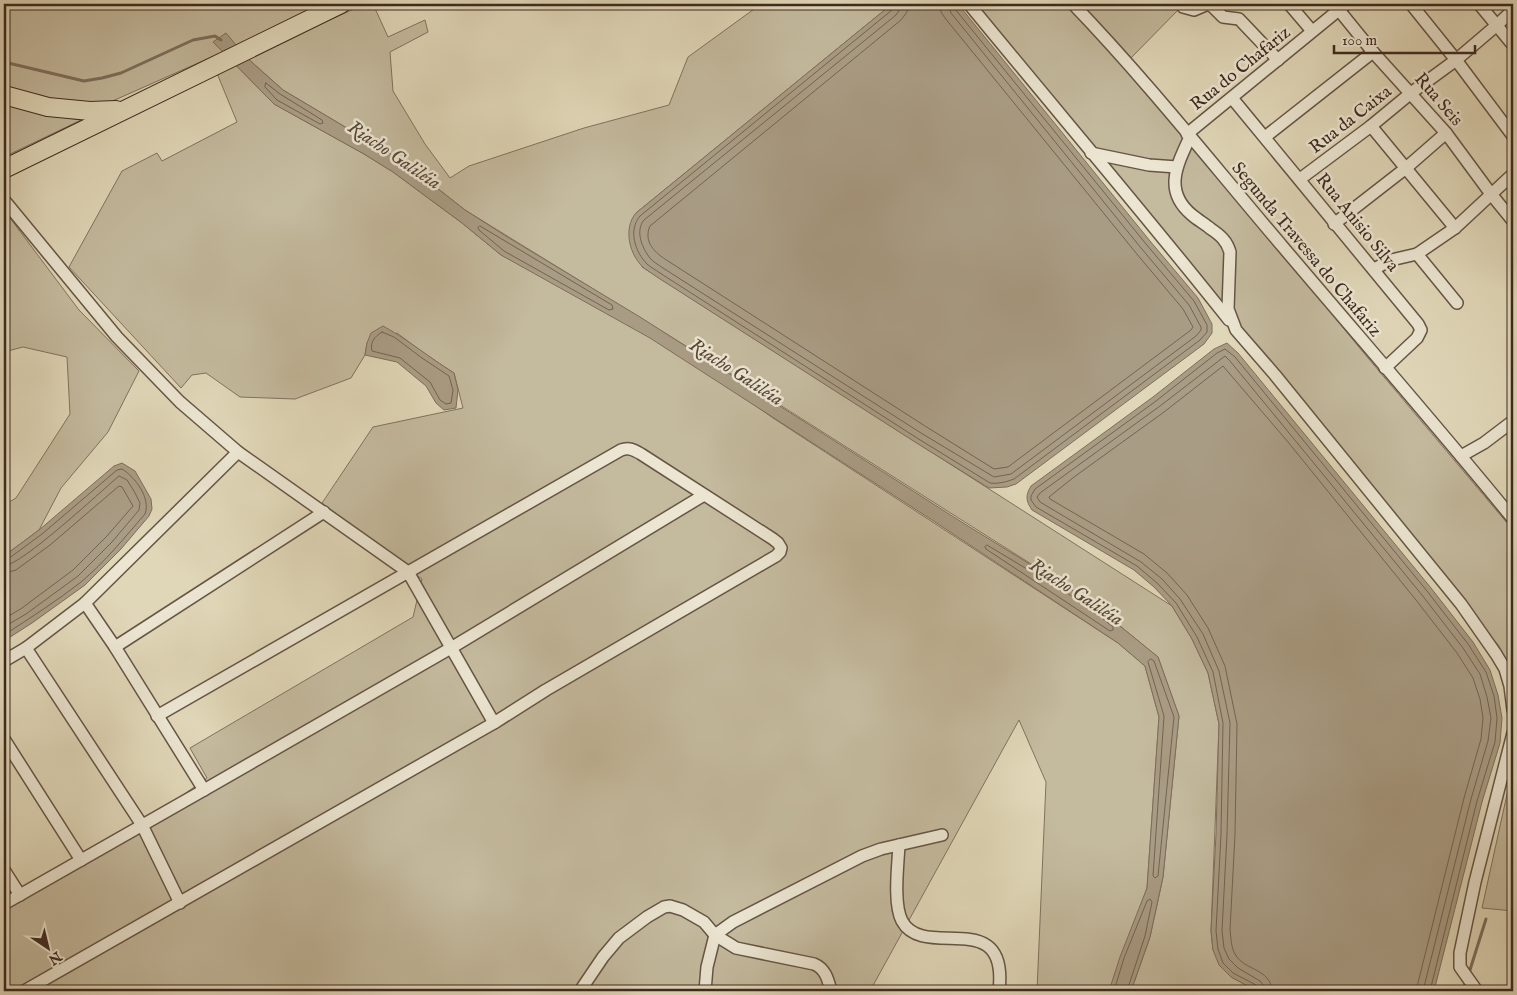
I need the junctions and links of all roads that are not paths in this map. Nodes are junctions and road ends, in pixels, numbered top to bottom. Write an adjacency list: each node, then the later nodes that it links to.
1 (341, 4): 19 (main road)
2 (969, 4): 25 (street)
3 (1073, 4): 22 (street, Segunda Travessa do Chafariz)
4 (1289, 4): 11 (street)
5 (1411, 4): 15 (street)
6 (1479, 4): 10 (street)
7 (1339, 6): 11 (street, Rua do Chafariz); 13 (street, Rua Seis)
8 (1183, 7): 14 (street, Rua do Chafariz)
9 (1513, 10): 10 (street, Rua da Caixa)
10 (1497, 25): 12 (street); 15 (street, Rua da Caixa)
11 (1312, 31): 14 (street, Rua do Chafariz)
12 (1513, 45)
13 (1373, 52): 16 (street, Rua Seis); 24 (street)
14 (1278, 60): 18 (street, Rua do Chafariz)
15 (1456, 60): 16 (street, Rua da Caixa); 23 (street)
16 (1411, 93): 20 (street, Rua da Caixa); 21 (street, Rua Seis)
17 (4, 95): 19 (main road)
18 (1232, 98): 22 (street, Rua do Chafariz); 24 (street, Rua Anisio Silva)
19 (122, 110): 28 (main road)
20 (1371, 126): 27 (street); 30 (street, Rua da Caixa)
21 (1446, 133): 27 (street); 31 (street, Rua Seis)
22 (1189, 136): 26 (street); 40 (street, Segunda Travessa do Chafariz)
23 (1513, 136)
24 (1265, 138): 30 (street, Rua Anisio Silva)
25 (1091, 153): 26 (street); 39 (street)
26 (1177, 167): 39 (street)
27 (1406, 168): 34 (street); 35 (street)
28 (4, 169)
29 (1513, 174): 31 (street)
30 (1300, 179): 34 (street, Rua Anisio Silva)
31 (1491, 194): 33 (street, Rua Seis); 35 (street)
32 (4, 200): 42 (street)
33 (1513, 221)
34 (1334, 224): 37 (street, Rua Anisio Silva)
35 (1455, 228): 36 (street)
36 (1417, 254): 37 (street); 38 (street)
37 (1374, 269): 40 (street, Rua Anisio Silva)
38 (1457, 303)
39 (1236, 330): 53 (street)
40 (1385, 368): 43 (street, Segunda Travessa do Chafariz)
41 (1513, 421): 43 (street)
42 (238, 452): 45 (street); 48 (street)
43 (1461, 456): 46 (street, Segunda Travessa do Chafariz)
44 (704, 495): 47 (street); 51 (street); 55 (street)
45 (324, 512): 47 (street); 49 (street)
46 (1513, 519)
47 (408, 572): 51 (street); 54 (street)
48 (85, 603): 49 (street); 50 (street)
49 (115, 647): 54 (street)
50 (26, 648): 52 (street); 59 (street)
51 (450, 648): 55 (street); 58 (street)
52 (4, 661)
53 (1513, 710)
54 (157, 716): 58 (street)
55 (494, 722): 65 (street)
56 (1513, 733): 68 (street)
57 (4, 739): 62 (street)
58 (204, 790): 59 (street)
59 (142, 825): 62 (street); 65 (street)
60 (942, 835): 61 (street)
61 (899, 845): 67 (street); 73 (street)
62 (81, 860): 64 (street)
63 (4, 870): 64 (street)
64 (20, 895): 66 (street)
65 (180, 903): 69 (street)
66 (4, 904)
67 (715, 935): 70 (street); 71 (street); 72 (street)
68 (1474, 987)
69 (24, 991)
70 (580, 991)
71 (705, 991)
72 (831, 991)
73 (999, 991)

